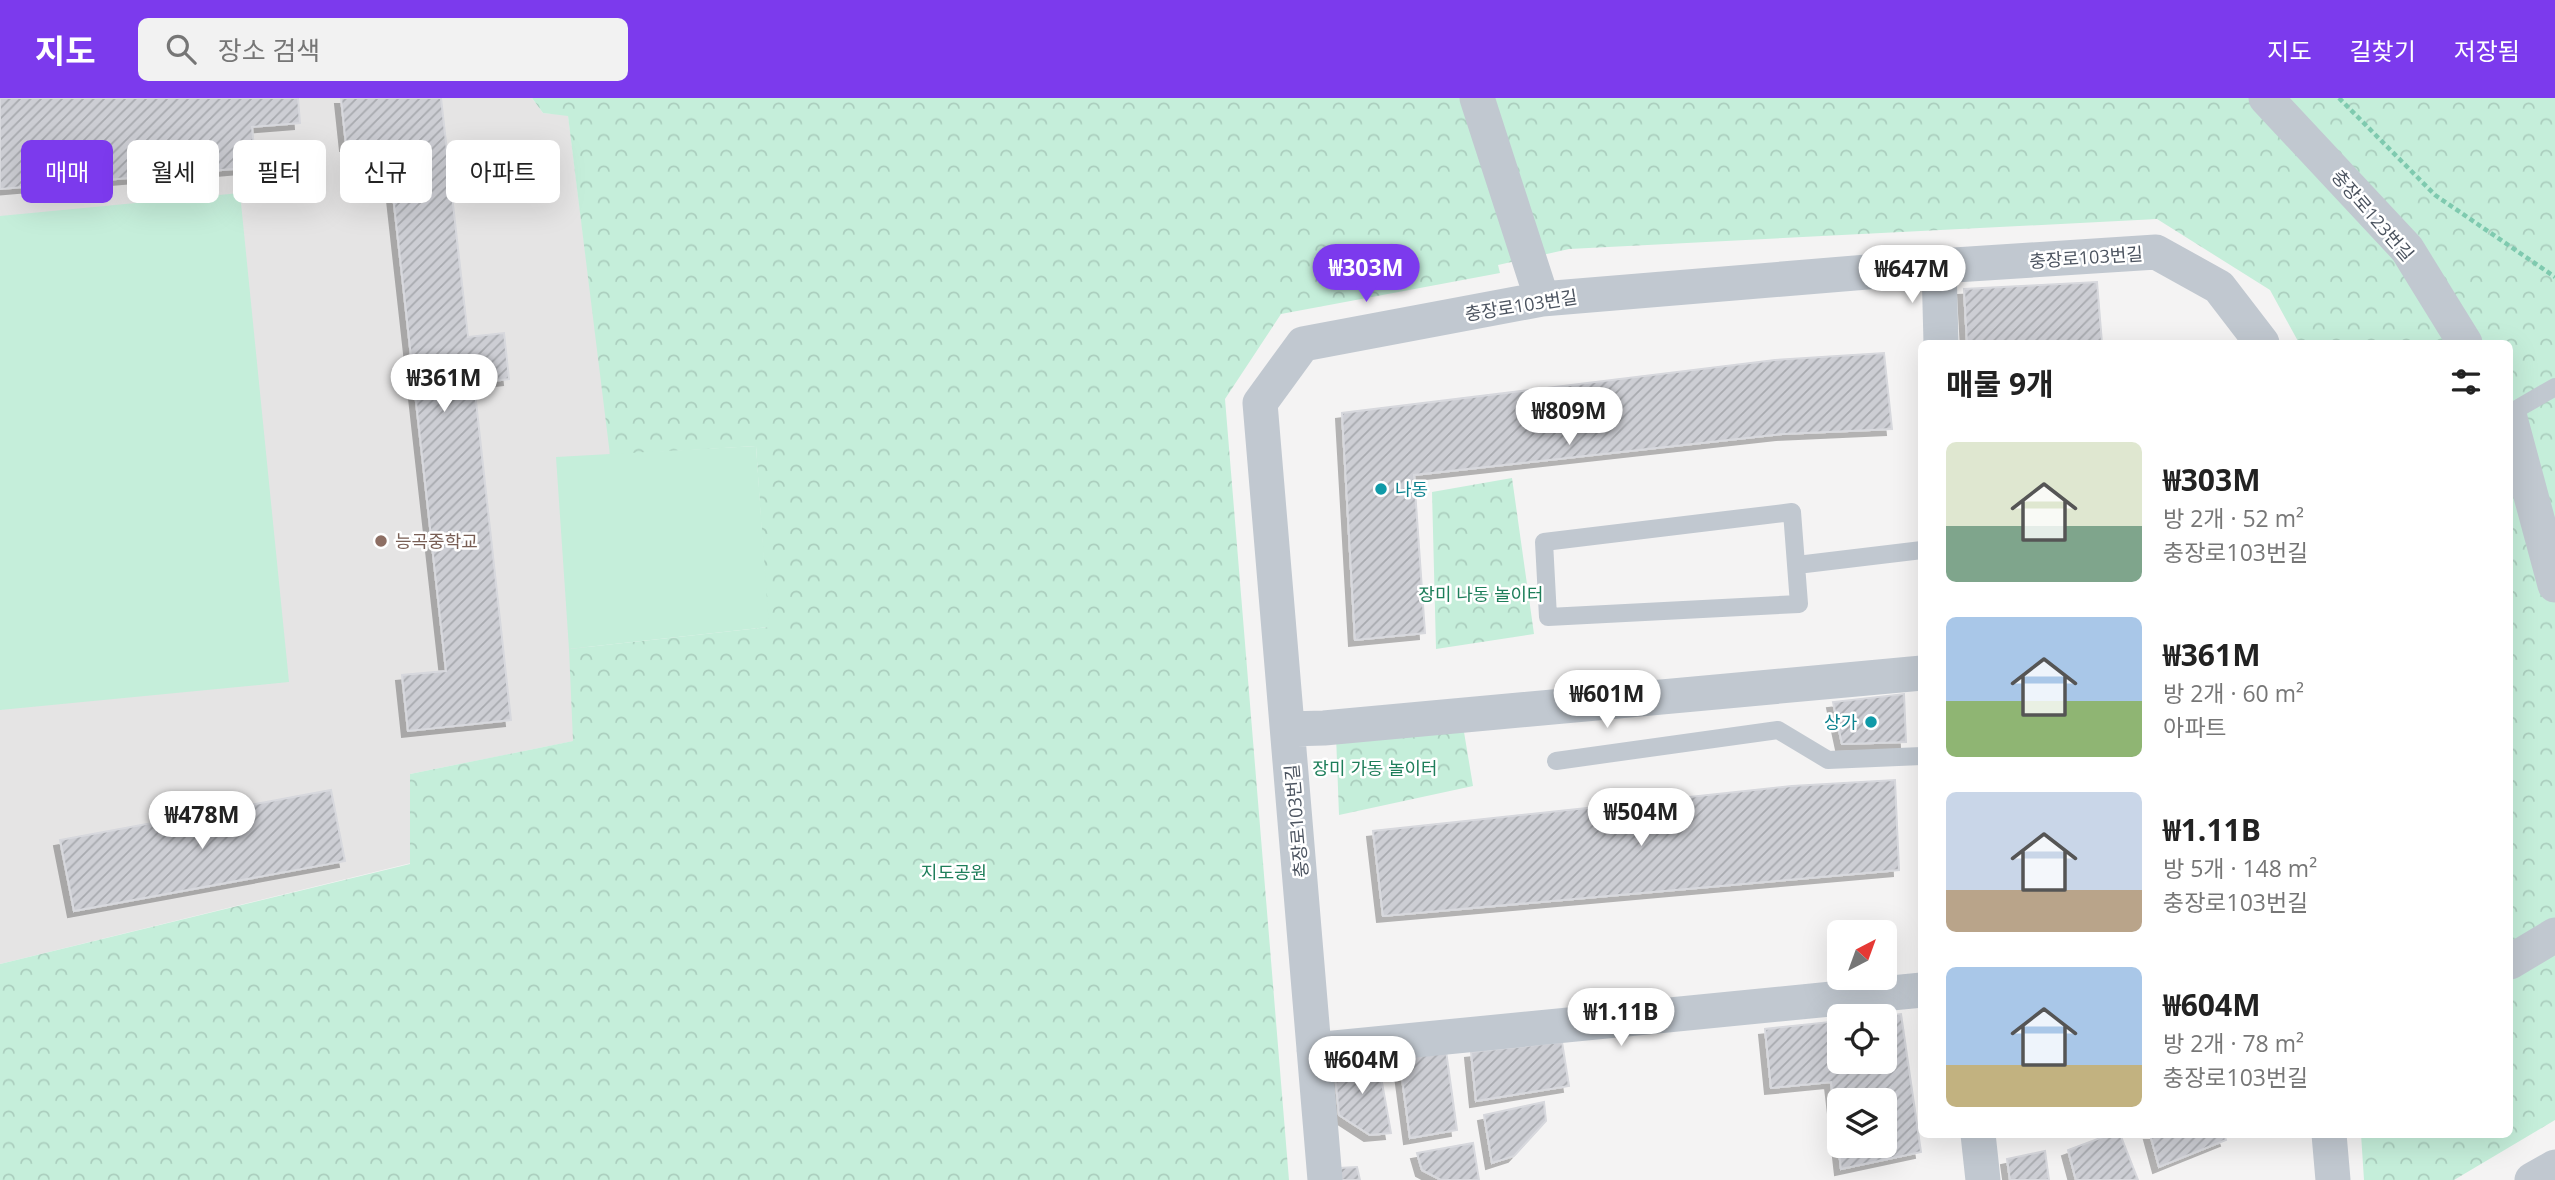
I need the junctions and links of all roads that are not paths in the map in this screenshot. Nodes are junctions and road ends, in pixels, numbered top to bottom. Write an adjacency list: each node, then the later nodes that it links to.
1 (1477, 98): 4 (street)
2 (2266, 98): 7 (street, 충장로123번길)
3 (1939, 266): 4 (street, 충장로103번길); 5 (street); 6 (street, 충장로103번길)
4 (1542, 299): 15 (street, 충장로103번길)
5 (1941, 340)
6 (2260, 340)
7 (2463, 340)
8 (2555, 387): 9 (lane)
9 (2513, 414)
10 (2513, 427): 13 (street)
11 (1918, 550): 12 (lane)
12 (1797, 565): 12 (lane)
13 (2555, 585)
14 (1918, 673): 15 (street)
15 (1288, 729): 21 (street, 충장로103번길)
16 (1918, 756): 17 (lane)
17 (1556, 761)
18 (2555, 935): 19 (street)
19 (2513, 960)
20 (1918, 990): 21 (street)
21 (1314, 1050): 25 (street, 충장로103번길)
22 (1978, 1138): 26 (street)
23 (2329, 1138): 27 (street)
24 (2555, 1167): 28 (street)
25 (1325, 1180)
26 (1983, 1180)
27 (2333, 1180)
28 (2532, 1180)

